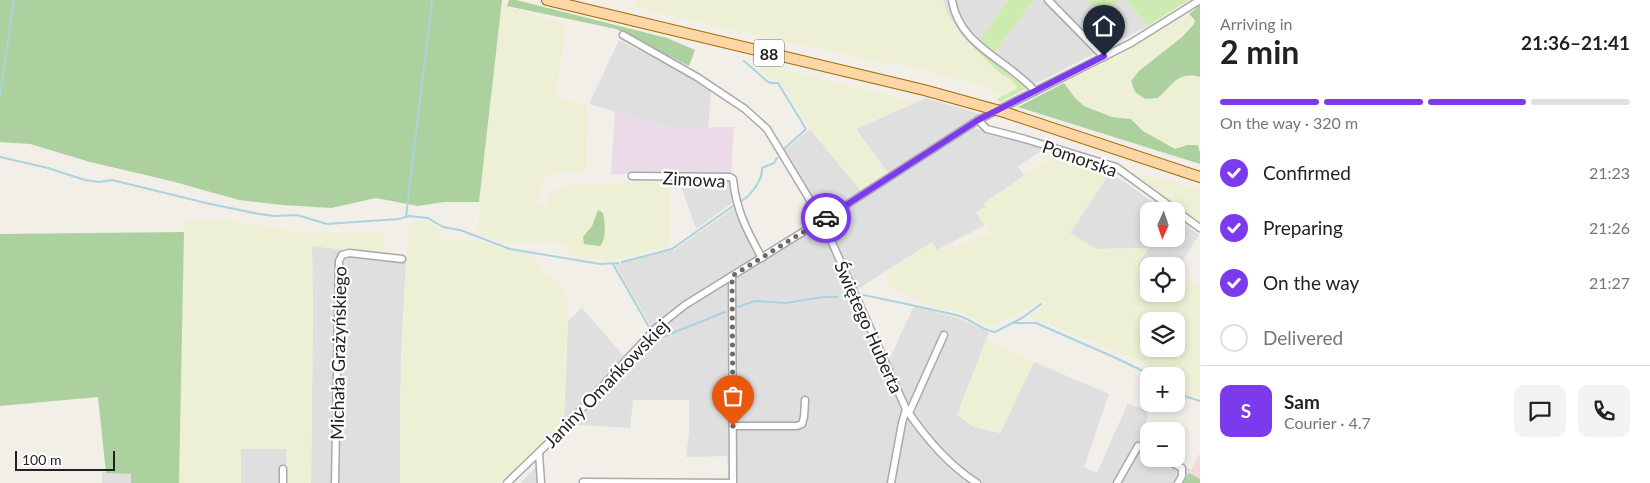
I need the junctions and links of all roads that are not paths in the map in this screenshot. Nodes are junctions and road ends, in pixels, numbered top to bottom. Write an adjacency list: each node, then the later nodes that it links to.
1 (547, 0): 10 (main road, 88, bridge)
2 (1048, 0): 6 (street)
3 (1200, 0): 6 (street, Janiny Omańkowskiej)
4 (952, 1): 7 (street)
5 (623, 35): 11 (street, Świętego Huberta)
6 (1104, 56): 7 (street, Janiny Omańkowskiej)
7 (1035, 91): 8 (street, Janiny Omańkowskiej)
8 (978, 120): 11 (street, Janiny Omańkowskiej); 12 (street, Pomorska)
9 (632, 176): 13 (street, Zimowa)
10 (1200, 176)
11 (822, 220): 13 (street, Janiny Omańkowskiej); 18 (street, Świętego Huberta)
12 (1200, 228)
13 (762, 258): 15 (street, Janiny Omańkowskiej)
14 (402, 259): 27 (street, Michała Grażyńskiego)
15 (732, 276): 19 (street); 21 (street, Janiny Omańkowskiej)
16 (944, 335): 18 (street, Świętego Huberta)
17 (805, 400): 19 (street)
18 (908, 411): 30 (street); 31 (street, Świętego Huberta)
19 (733, 426): 29 (street)
20 (1140, 446): 32 (street)
21 (539, 453): 24 (street, Janiny Omańkowskiej); 28 (street)
22 (1180, 467): 33 (street)
23 (283, 468): 26 (street)
24 (509, 482)
25 (583, 482): 29 (street)
26 (283, 483)
27 (335, 483)
28 (541, 483)
29 (733, 483)
30 (891, 483)
31 (977, 483)
32 (1117, 483)
33 (1178, 483)

